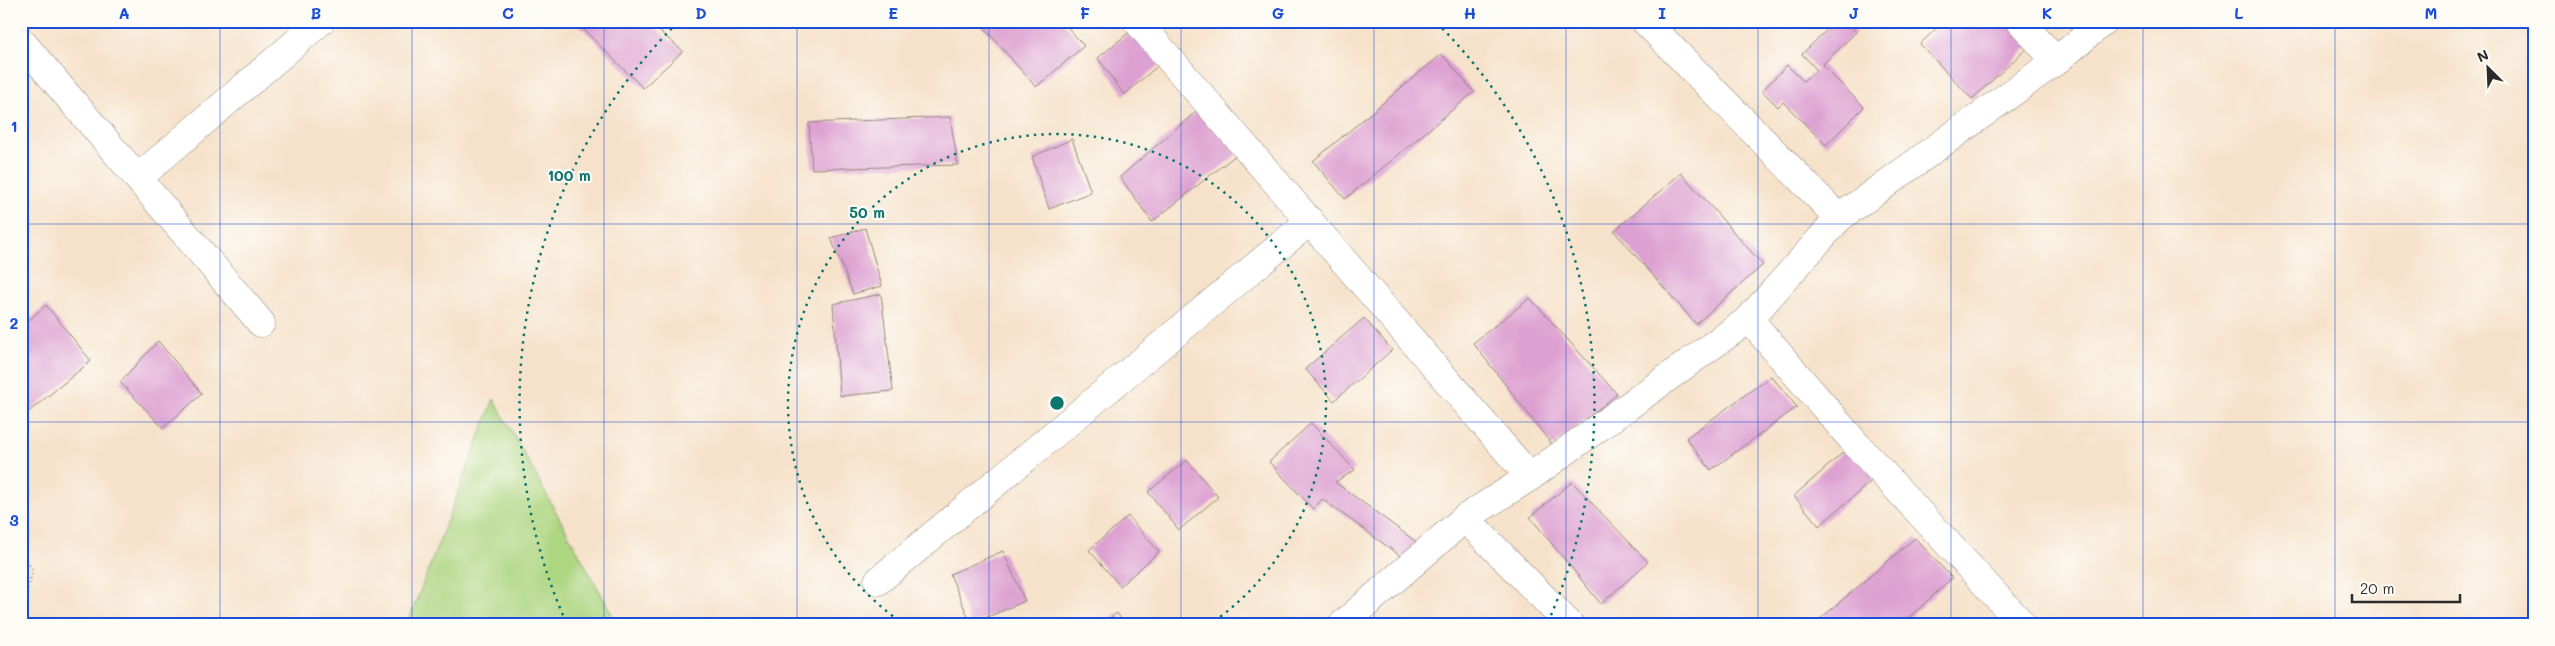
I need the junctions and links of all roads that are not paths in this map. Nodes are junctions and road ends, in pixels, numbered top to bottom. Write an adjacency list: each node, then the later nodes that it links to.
1 (321, 21): 8 (street)
2 (1137, 21): 10 (street)
3 (1646, 21): 9 (street)
4 (2020, 21): 7 (street)
5 (2104, 21): 7 (street)
6 (21, 41): 8 (street)
7 (2056, 62): 9 (street)
8 (139, 177): 12 (street)
9 (1839, 218): 11 (street)
10 (1310, 221): 13 (street); 15 (street)
11 (1749, 319): 13 (street); 18 (street)
12 (261, 322)
13 (1530, 477): 14 (street)
14 (1465, 518): 16 (street); 17 (street)
15 (878, 581)
16 (1342, 625)
17 (1570, 625)
18 (2023, 625)

